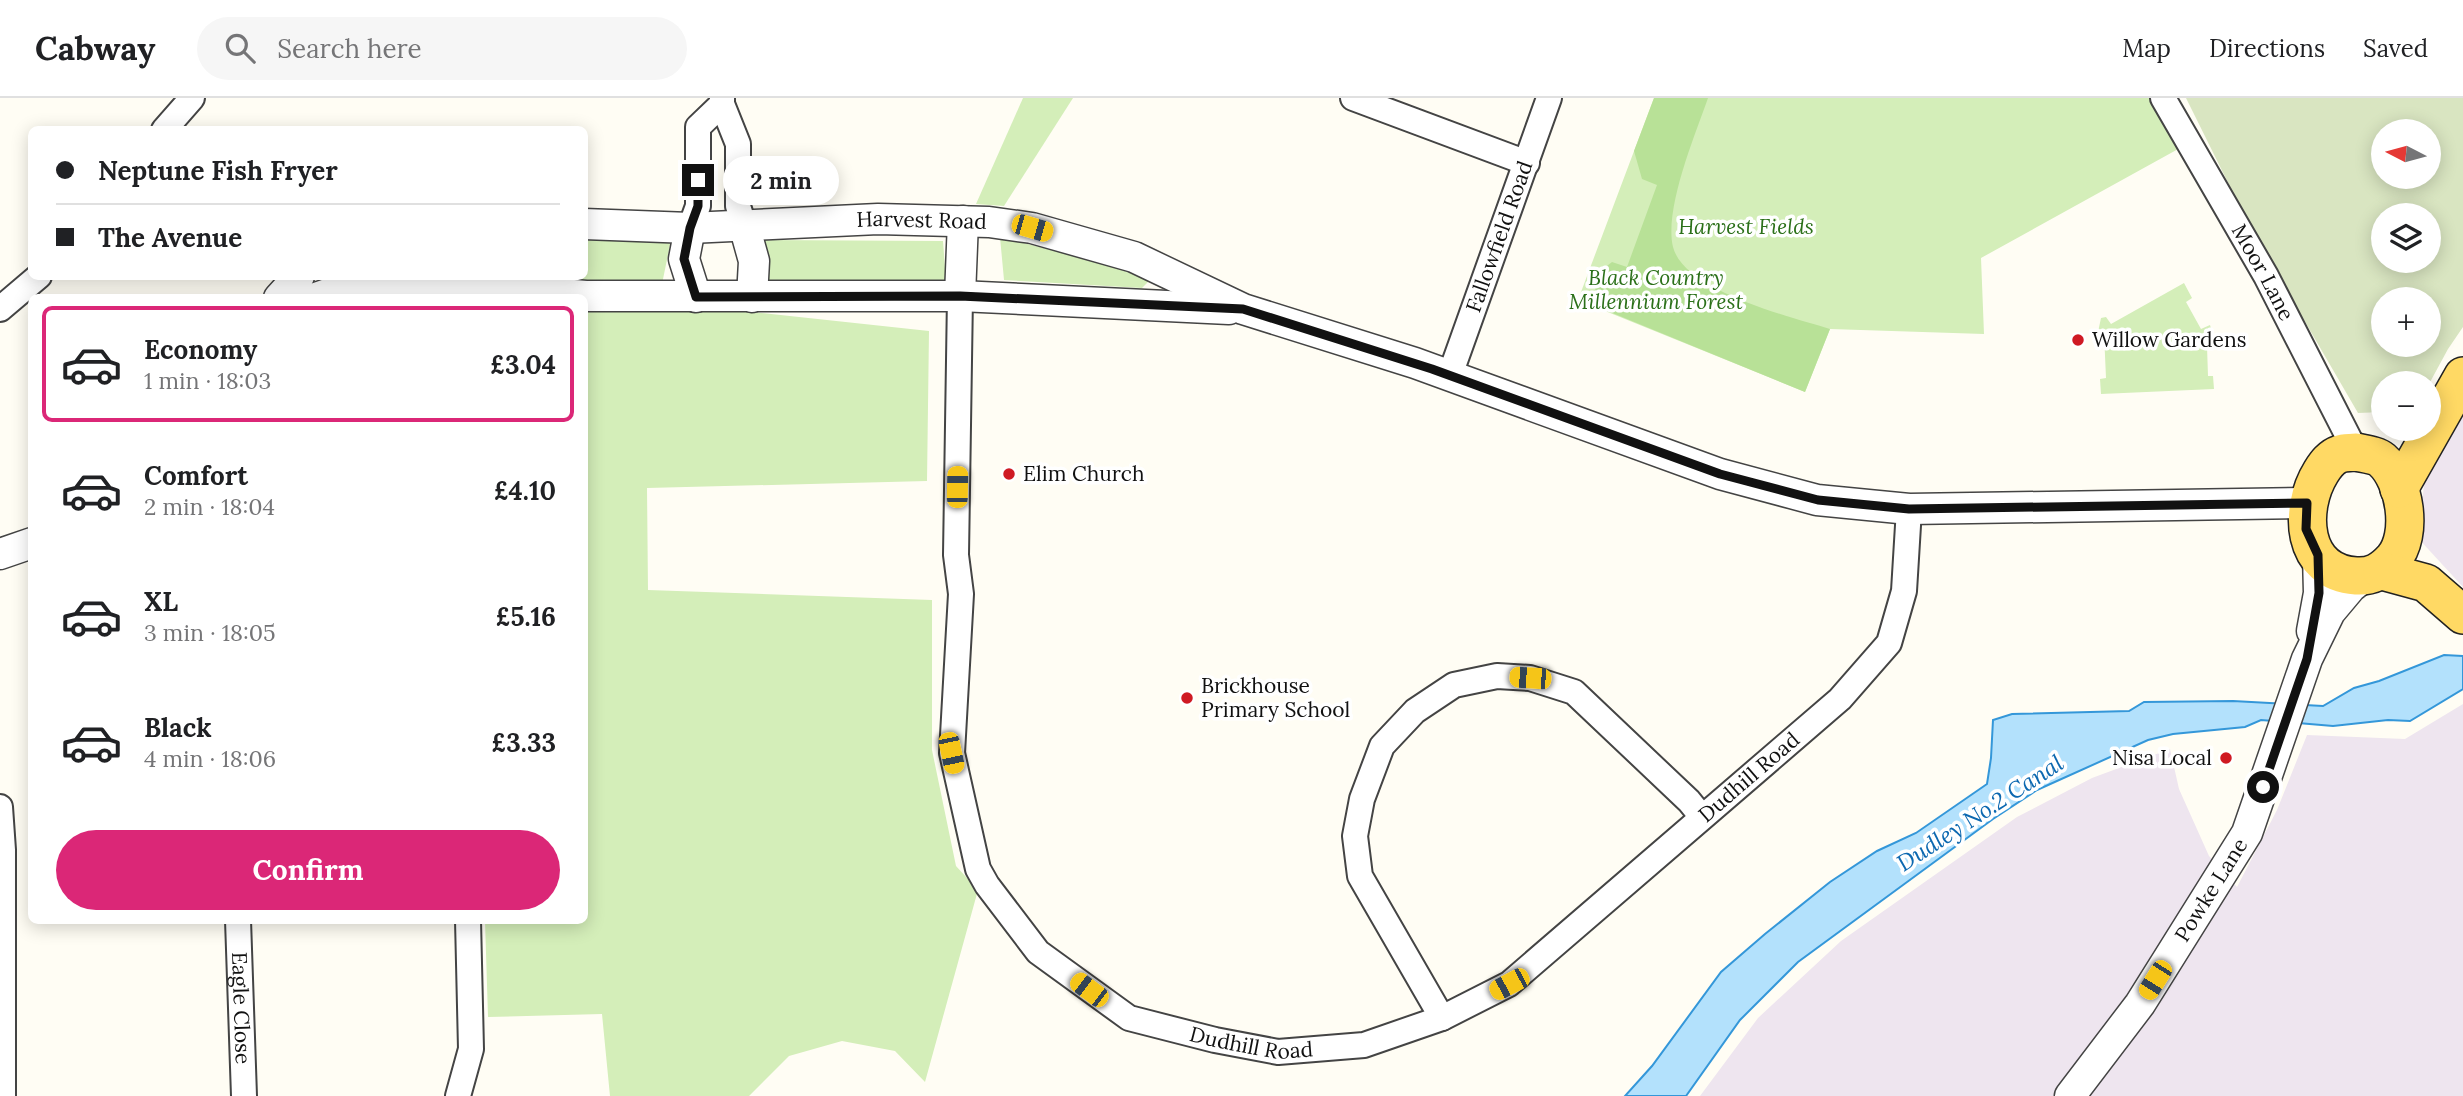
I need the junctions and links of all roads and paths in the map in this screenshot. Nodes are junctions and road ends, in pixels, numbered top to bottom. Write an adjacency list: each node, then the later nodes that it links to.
1 (192, 98): 6 (street)
2 (1353, 98): 7 (street)
3 (1549, 98): 7 (street, Fallowfield Road)
4 (2162, 98): 26 (street, Moor Lane)
5 (722, 101): 10 (street); 11 (street)
6 (168, 126)
7 (1527, 163): 24 (street, Fallowfield Road)
8 (963, 221): 10 (street, Harvest Road); 19 (street); 23 (street, Harvest Road)
9 (588, 224): 11 (street, Harvest Road)
10 (744, 225): 11 (street, Harvest Road); 21 (street)
11 (690, 228): 20 (street)
12 (34, 280): 22 (street)
13 (295, 280): 15 (street)
14 (459, 287): 16 (street, Harvest Road); 17 (street, Harvest Road)
15 (283, 294)
16 (328, 294)
17 (560, 294)
18 (588, 296): 20 (street, Harvest Road)
19 (960, 296): 21 (street, Harvest Road); 23 (street, Harvest Road); 42 (street, Dudhill Road)
20 (696, 297): 21 (street, Harvest Road)
21 (752, 297)
22 (0, 309)
23 (1243, 309): 24 (street, Harvest Road)
24 (1450, 375): 29 (street, Harvest Road)
25 (2463, 376): 27 (main road)
26 (2356, 452): 27 (main road); 28 (main road)
27 (2399, 489): 30 (main road)
28 (2307, 503): 29 (street, Harvest Road); 33 (main road)
29 (1909, 509): 39 (street, Dudhill Road)
30 (2405, 532): 34 (main road); 35 (main road)
31 (28, 544): 32 (street)
32 (0, 554)
33 (2318, 555): 34 (main road); 37 (street, Powke Lane)
34 (2374, 573): 35 (main road); 37 (street, Powke Lane)
35 (2426, 583): 36 (main road)
36 (2463, 615)
37 (2307, 659): 46 (street, Powke Lane)
38 (0, 807): 43 (street)
39 (1702, 817): 42 (street, Dudhill Road); 42 (street)
40 (238, 924): 44 (street, Eagle Close)
41 (468, 924): 45 (street)
42 (1442, 1018)
43 (3, 1096)
44 (244, 1096)
45 (458, 1096)
46 (2070, 1096)

